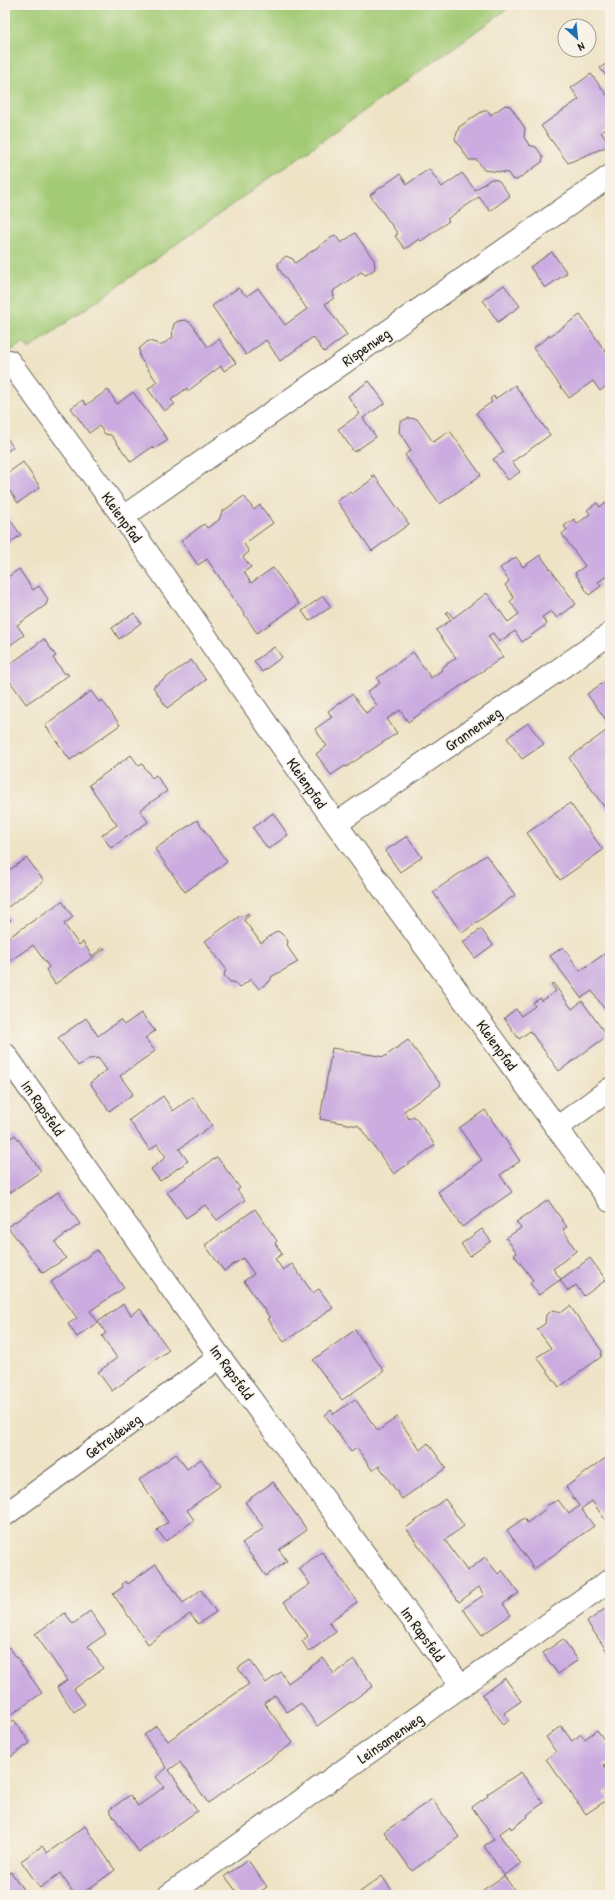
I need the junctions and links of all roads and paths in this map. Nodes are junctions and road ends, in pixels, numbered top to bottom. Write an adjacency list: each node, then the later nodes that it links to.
1 (610, 176): 3 (street, Rispenweg)
2 (9, 361): 3 (street, Kleienpfad)
3 (123, 517): 5 (street, Kleienpfad)
4 (610, 634): 5 (street, Grannenweg)
5 (336, 824): 8 (street, Kleienpfad)
6 (5, 1054): 10 (street, Im Rapsfeld)
7 (610, 1089): 8 (street)
8 (558, 1127): 9 (street, Kleienpfad)
9 (610, 1201)
10 (220, 1357): 11 (street, Getreideweg); 13 (street, Im Rapsfeld)
11 (5, 1515)
12 (610, 1580): 13 (street, Leinsamenweg)
13 (462, 1687): 14 (street, Leinsamenweg)
14 (169, 1895)

